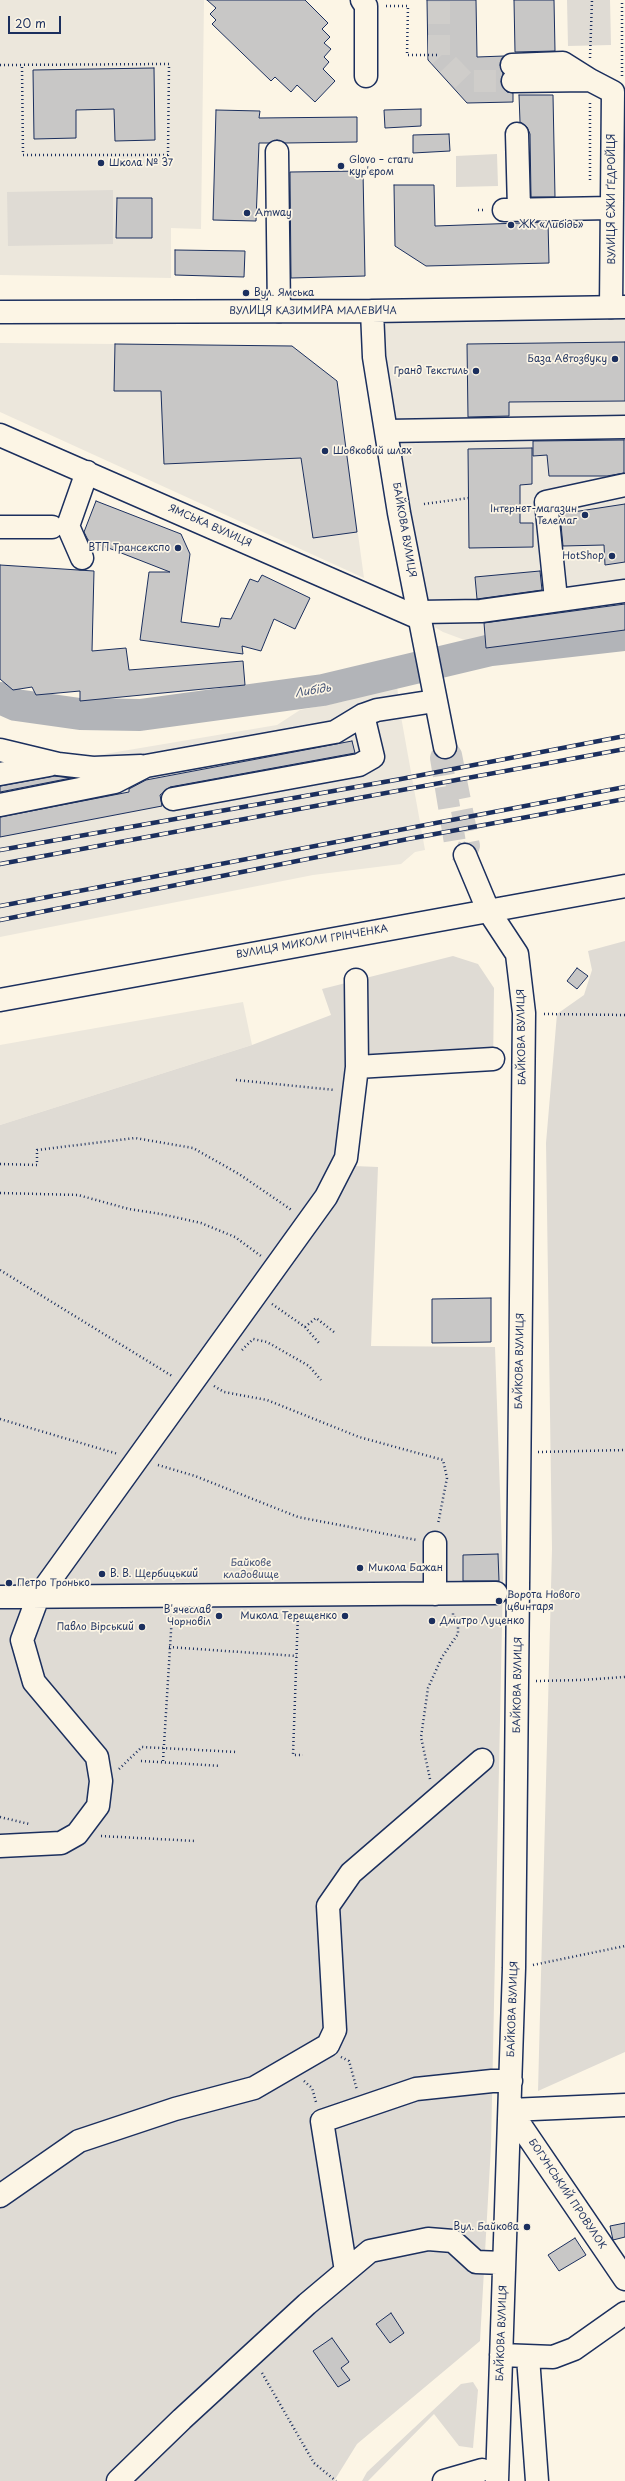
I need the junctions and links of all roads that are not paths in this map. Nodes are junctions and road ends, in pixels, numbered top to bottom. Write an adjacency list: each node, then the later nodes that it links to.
1 (364, 3): 3 (street)
2 (513, 73): 6 (street, ВУЛИЦЯ ЄЖИ ҐЕДРОЙЦЯ)
3 (366, 76)
4 (517, 134): 6 (street)
5 (277, 152): 8 (street)
6 (601, 208): 7 (street, ВУЛИЦЯ ЄЖИ ҐЕДРОЙЦЯ)
7 (618, 307): 9 (street, ВУЛИЦЯ КАЗИМИРА МАЛЕВИЧА)
8 (279, 311): 9 (street, ВУЛИЦЯ КАЗИМИРА МАЛЕВИЧА); 10 (street, ВУЛИЦЯ КАЗИМИРА МАЛЕВИЧА)
9 (372, 311): 12 (street, БАЙКОВА ВУЛИЦЯ)
10 (0, 312)
11 (625, 427): 12 (street)
12 (387, 431): 21 (street, БАЙКОВА ВУЛИЦЯ)
13 (0, 435): 14 (street, ЯМСЬКА ВУЛИЦЯ)
14 (87, 472): 18 (street); 21 (street, ЯМСЬКА ВУЛИЦЯ)
15 (625, 485): 20 (street)
16 (0, 527): 17 (street)
17 (52, 527)
18 (82, 558)
19 (625, 591): 20 (street)
20 (556, 600): 21 (street)
21 (421, 623): 22 (street, БАЙКОВА ВУЛИЦЯ)
22 (434, 700): 23 (street); 24 (street, БАЙКОВА ВУЛИЦЯ)
23 (363, 715): 27 (street); 29 (street)
24 (445, 747)
25 (0, 750): 26 (street)
26 (58, 764): 27 (street); 28 (street)
27 (146, 766): 30 (street)
28 (0, 774)
29 (173, 799)
30 (0, 806)
31 (465, 855): 33 (street, БАЙКОВА ВУЛИЦЯ)
32 (625, 886): 33 (street, ВУЛИЦЯ МИКОЛИ ГРІНЧЕНКА)
33 (488, 910): 35 (street, ВУЛИЦЯ МИКОЛИ ГРІНЧЕНКА); 39 (street, БАЙКОВА ВУЛИЦЯ)
34 (356, 980): 37 (street)
35 (0, 1000)
36 (493, 1059): 37 (street)
37 (357, 1067): 42 (street)
38 (435, 1543): 40 (street)
39 (506, 1593): 40 (street); 45 (street, БАЙКОВА ВУЛИЦЯ)
40 (444, 1594): 42 (street)
41 (0, 1597): 42 (street)
42 (38, 1598): 44 (street)
43 (482, 1760): 48 (street)
44 (0, 1846)
45 (511, 2081): 47 (street, БАЙКОВА ВУЛИЦЯ); 50 (street)
46 (625, 2105): 47 (street)
47 (510, 2110): 49 (street, БАЙКОВА ВУЛИЦЯ); 51 (street, БОГУНСЬКИЙ ПРОВУЛОК)
48 (0, 2196)
49 (504, 2263): 50 (street); 53 (street, БАЙКОВА ВУЛИЦЯ)
50 (346, 2271): 56 (street)
51 (625, 2279)
52 (625, 2313): 54 (street)
53 (501, 2355): 54 (street); 55 (street, БАЙКОВА ВУЛИЦЯ)
54 (528, 2357): 58 (street)
55 (489, 2476): 57 (street)
56 (118, 2481)
57 (444, 2481)
58 (537, 2481)

